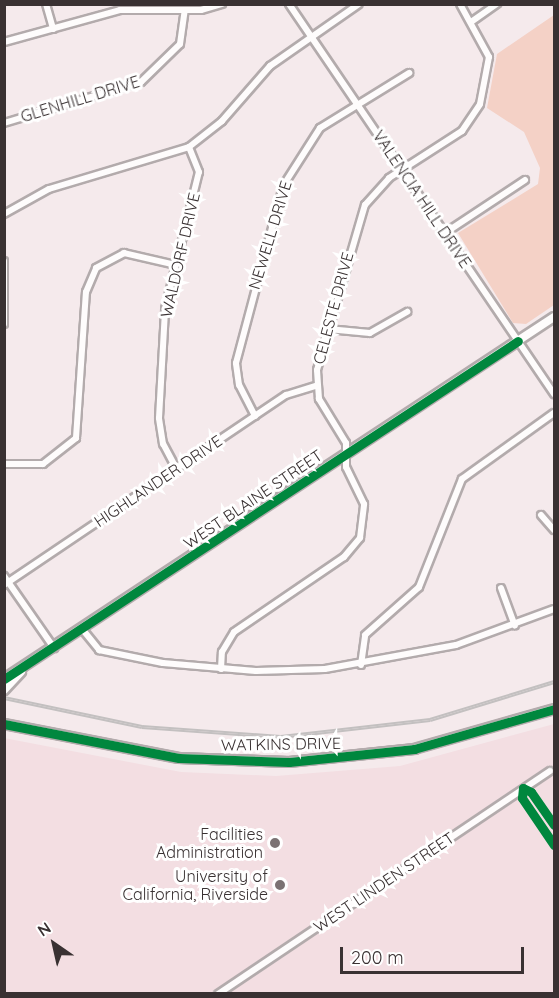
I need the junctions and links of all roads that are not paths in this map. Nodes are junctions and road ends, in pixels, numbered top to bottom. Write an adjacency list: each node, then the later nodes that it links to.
1 (46, 4): 9 (street)
2 (222, 4): 7 (street)
3 (289, 4): 10 (street, VALENCIA HILL DRIVE)
4 (359, 4): 10 (street)
5 (460, 4): 8 (street, CELESTE DRIVE)
6 (497, 4): 8 (street)
7 (185, 10): 9 (street); 14 (street, GLENHILL DRIVE)
8 (471, 22): 16 (street, CELESTE DRIVE)
9 (53, 29): 11 (street)
10 (310, 37): 13 (street, VALENCIA HILL DRIVE); 15 (street)
11 (4, 42)
12 (409, 73): 13 (street, NEWELL DRIVE)
13 (356, 103): 16 (street, VALENCIA HILL DRIVE); 30 (street, NEWELL DRIVE)
14 (4, 123)
15 (189, 147): 18 (street); 21 (street, WALDORF DRIVE)
16 (402, 169): 19 (street, VALENCIA HILL DRIVE); 25 (street, CELESTE DRIVE)
17 (525, 180): 19 (street)
18 (4, 214)
19 (445, 233): 26 (street, VALENCIA HILL DRIVE)
20 (4, 261): 24 (street)
21 (176, 265): 32 (street); 33 (street, WALDORF DRIVE)
22 (407, 312): 25 (street)
23 (555, 317): 26 (street, WEST BLAINE STREET)
24 (4, 324)
25 (328, 329): 27 (street, CELESTE DRIVE)
26 (518, 341): 28 (street, VALENCIA HILL DRIVE); 31 (street, WEST BLAINE STREET)
27 (316, 386): 30 (street, HIGHLANDER DRIVE); 31 (street, CELESTE DRIVE)
28 (555, 394)
29 (555, 413): 43 (street)
30 (255, 416): 33 (street, HIGHLANDER DRIVE)
31 (346, 455): 41 (street, WEST BLAINE STREET); 44 (street, CELESTE DRIVE)
32 (4, 464)
33 (176, 468): 37 (street, HIGHLANDER DRIVE)
34 (542, 515): 35 (street)
35 (555, 530)
36 (4, 576): 37 (street)
37 (7, 583): 42 (street)
38 (501, 588): 40 (street)
39 (555, 609): 40 (street)
40 (515, 626): 43 (street)
41 (83, 630): 42 (street, WEST BLAINE STREET); 44 (street)
42 (54, 649): 45 (street, WEST BLAINE STREET)
43 (361, 664): 44 (street)
44 (221, 669)
45 (21, 672): 46 (street, WEST BLAINE STREET); 47 (street, WEST BLAINE STREET)
46 (4, 679)
47 (4, 690)
48 (555, 709): 49 (main road, WATKINS DRIVE)
49 (5, 724)
50 (550, 771): 51 (street, WEST LINDEN STREET)
51 (218, 993)

